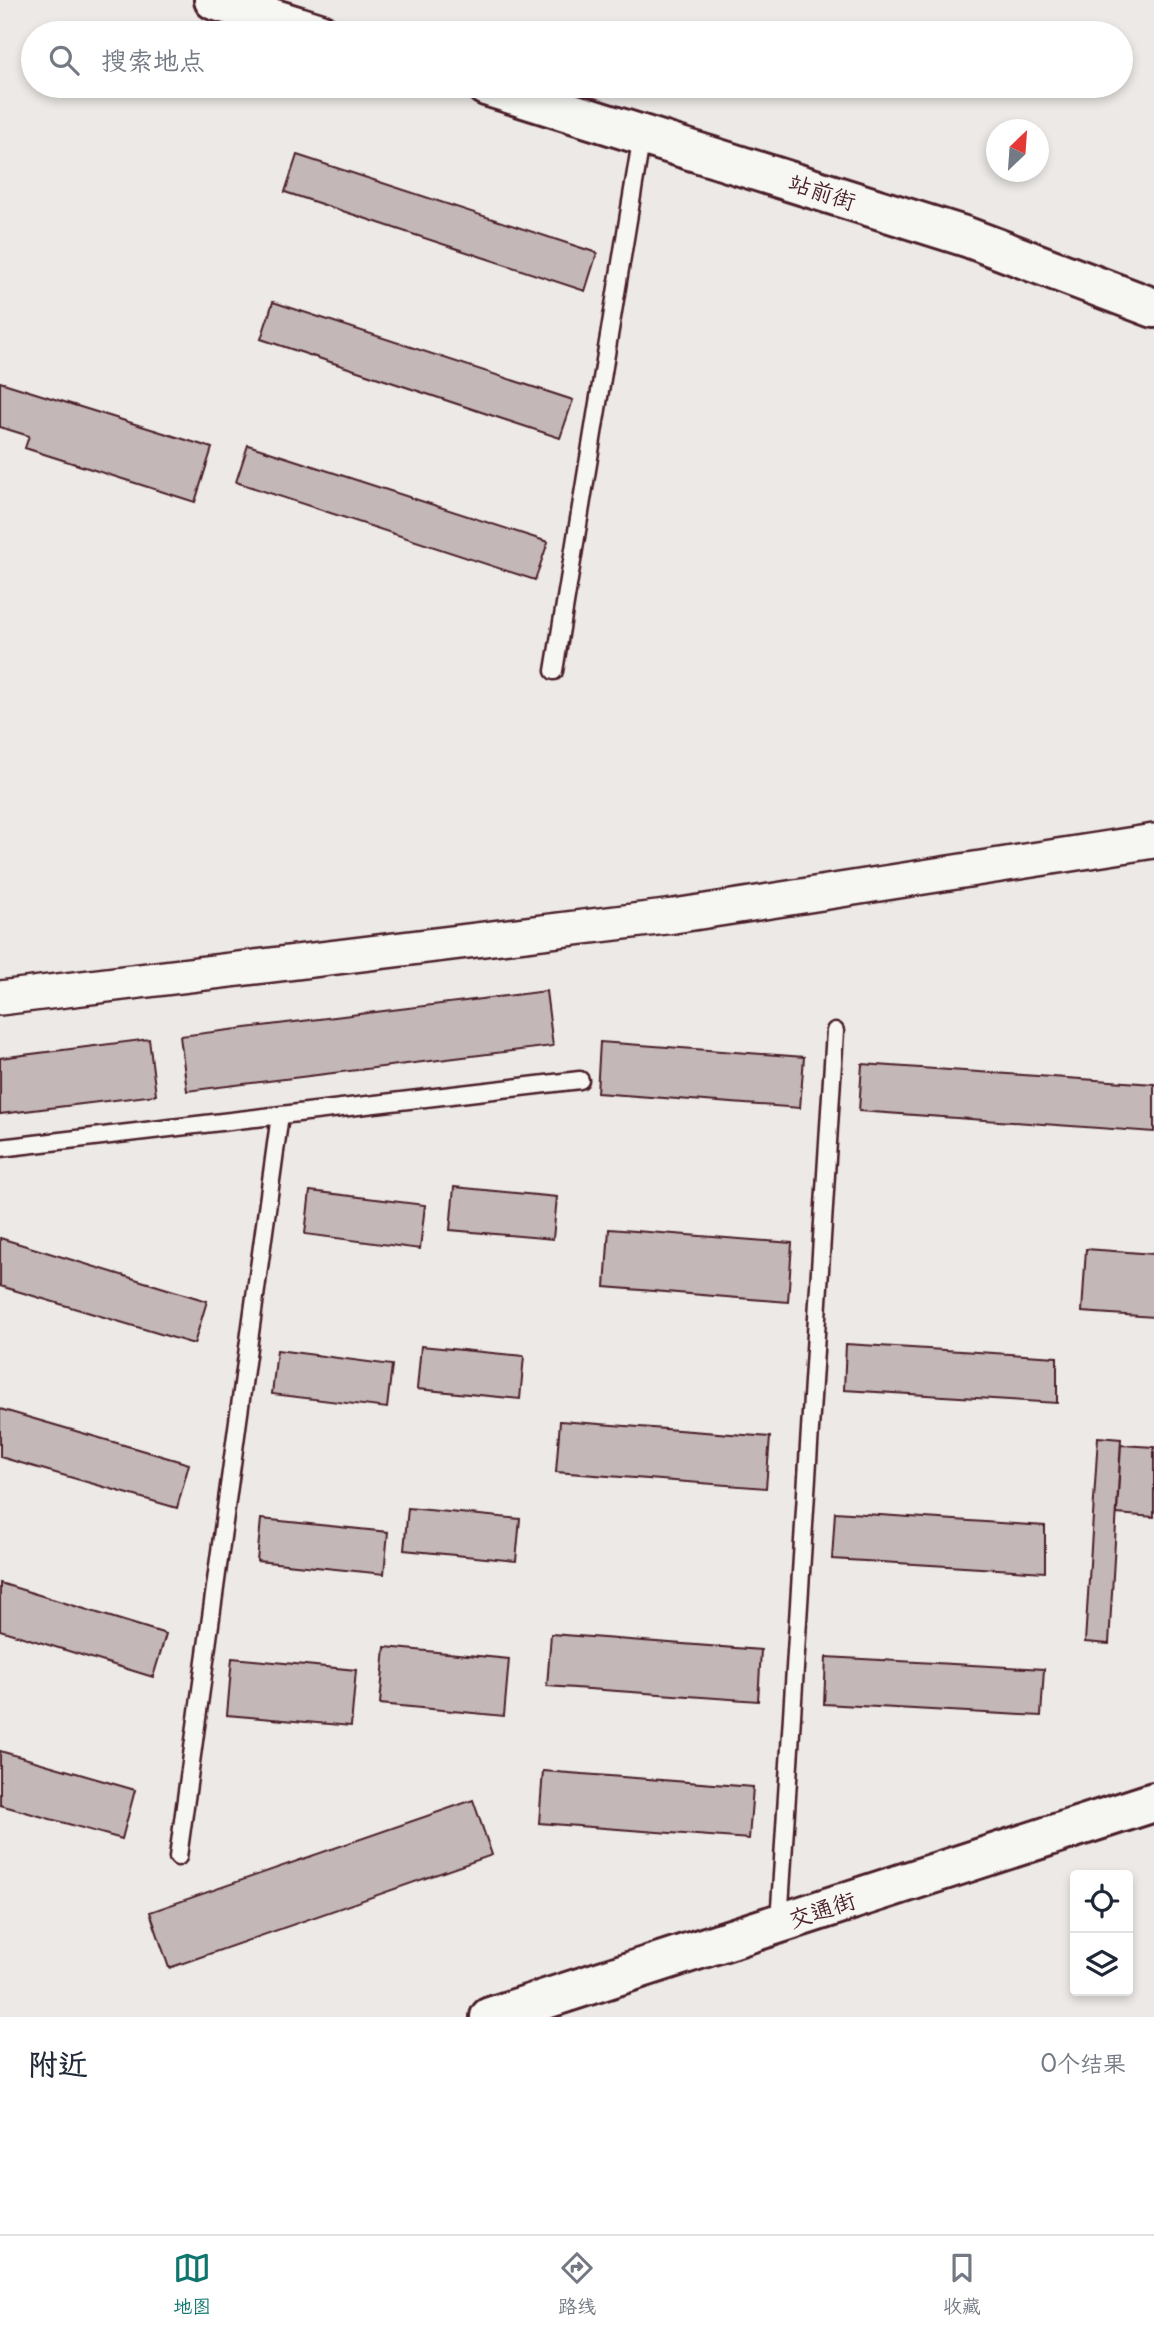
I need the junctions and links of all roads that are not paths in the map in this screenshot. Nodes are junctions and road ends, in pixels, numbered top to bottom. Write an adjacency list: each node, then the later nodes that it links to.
1 (214, 0): 2 (street)
2 (281, 21)
3 (524, 98): 4 (street, 站前街)
4 (642, 135): 5 (street, 站前街); 6 (lane)
5 (1154, 308)
6 (554, 671)
7 (1154, 841): 8 (street)
8 (0, 998)
9 (835, 1031): 15 (lane)
10 (580, 1080): 11 (lane)
11 (280, 1115): 12 (lane); 14 (lane)
12 (0, 1148)
13 (1154, 1802): 15 (street, 交通街)
14 (178, 1857)
15 (779, 1924): 16 (street, 交通街)
16 (490, 2017)

